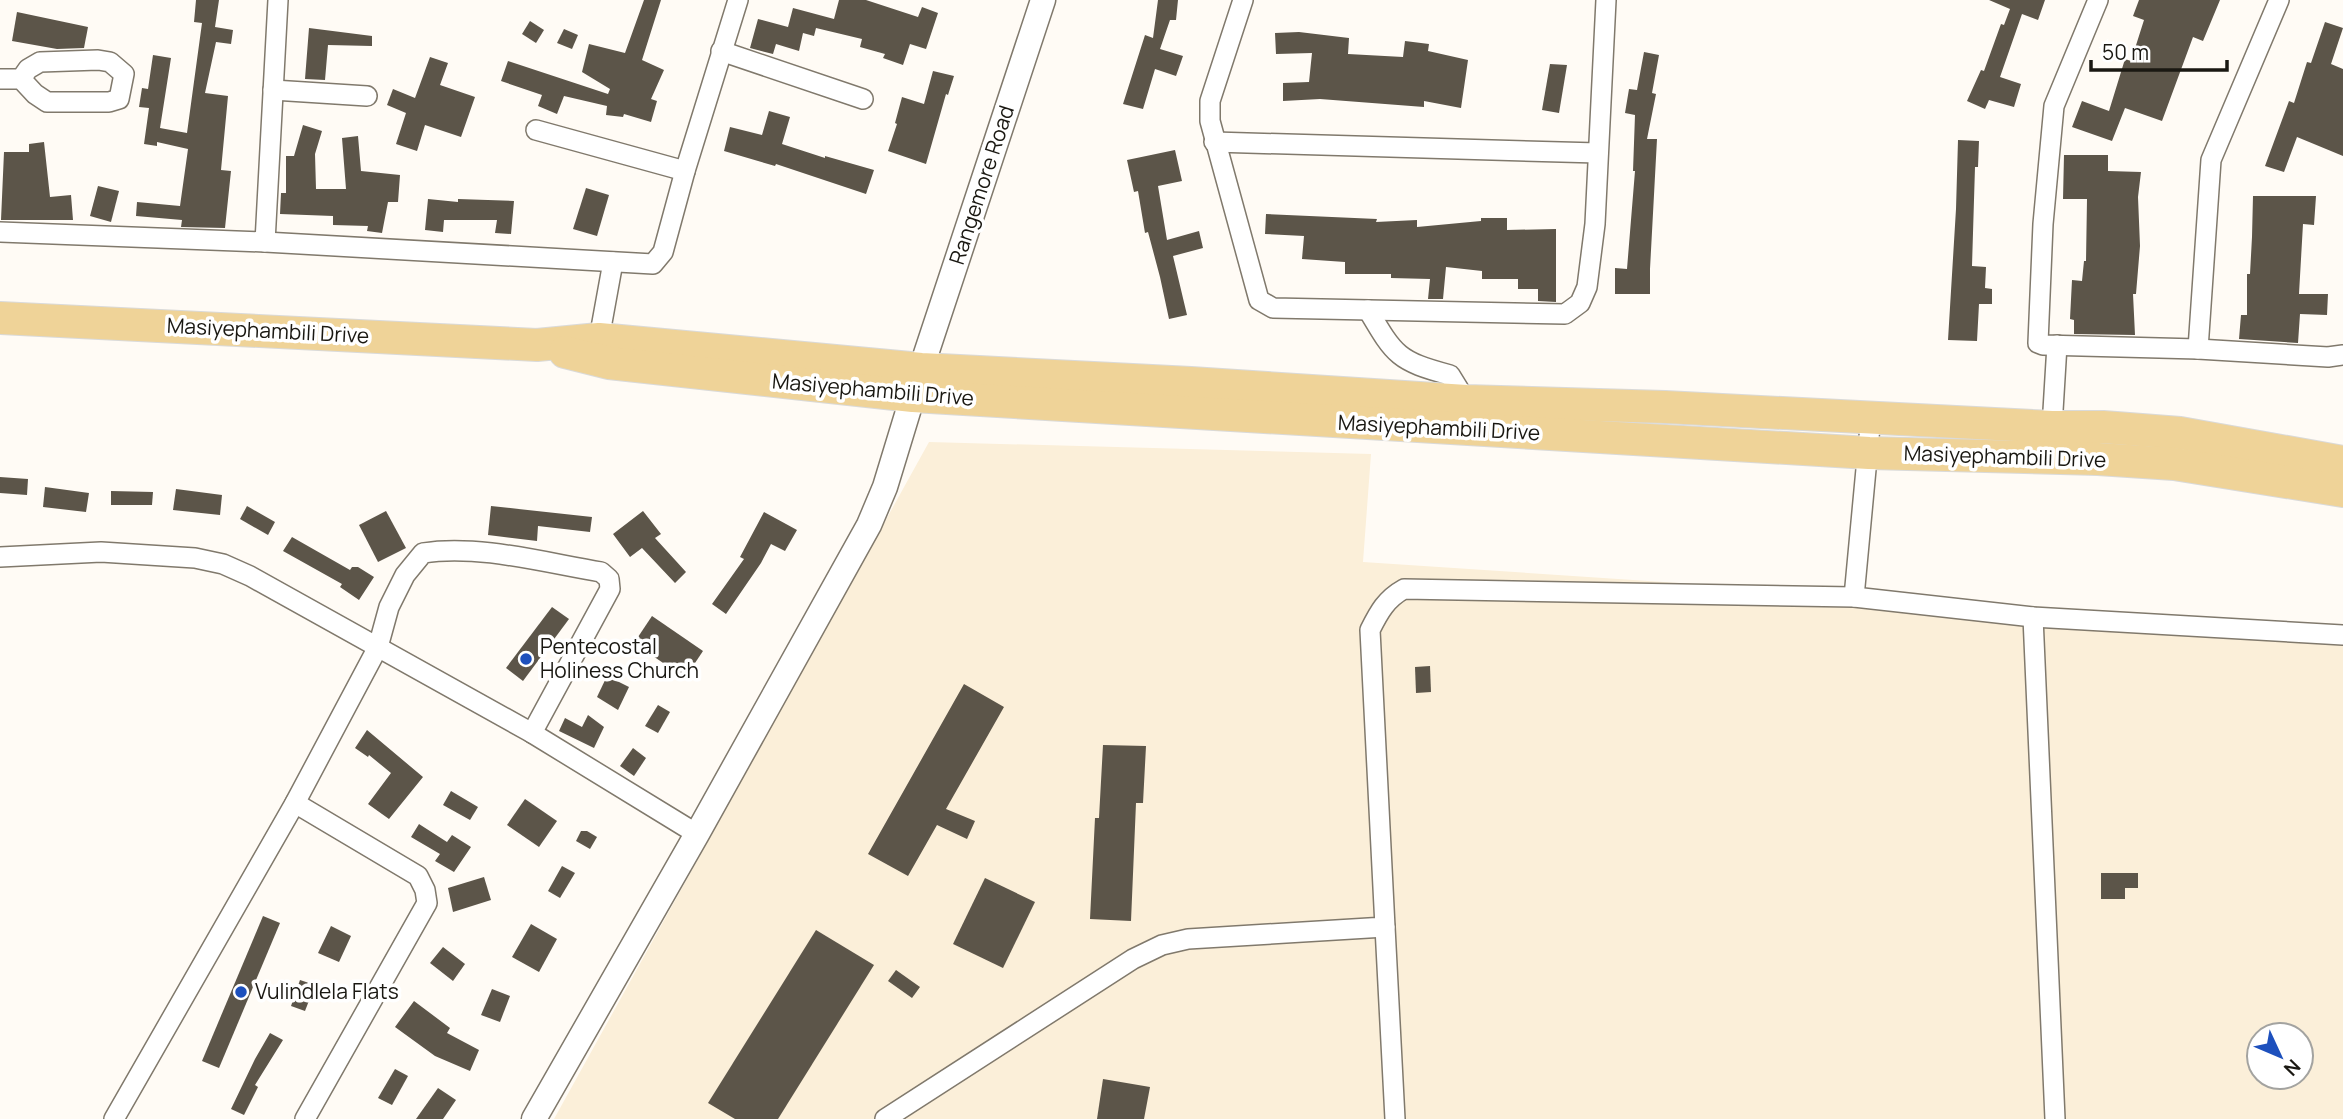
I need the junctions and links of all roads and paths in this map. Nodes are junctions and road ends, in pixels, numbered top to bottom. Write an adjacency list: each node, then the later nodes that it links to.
1 (278, 0): 11 (street)
2 (738, 0): 8 (street)
3 (1043, 0): 28 (street, Rangemore Road)
4 (1243, 0): 15 (street)
5 (1606, 0): 16 (street)
6 (2098, 0): 25 (street)
7 (2279, 0): 26 (street)
8 (721, 51): 13 (street); 17 (street)
9 (0, 79): 10 (street)
10 (21, 79): 10 (street)
11 (273, 90): 12 (street); 19 (street)
12 (367, 96)
13 (863, 99)
14 (536, 130): 17 (street)
15 (1214, 142): 16 (street); 21 (street)
16 (1598, 153): 21 (street)
17 (685, 170): 20 (street)
18 (0, 232): 19 (street)
19 (265, 242): 20 (street)
20 (613, 262): 23 (street)
21 (1368, 310): 29 (street)
22 (0, 318): 24 (main road, Masiyephambili Drive)
23 (599, 339): 24 (main road, Masiyephambili Drive); 28 (main road, Masiyephambili Drive)
24 (537, 345): 28 (main road, Masiyephambili Drive)
25 (2057, 345): 26 (street); 31 (street)
26 (2199, 349): 27 (street)
27 (2343, 355)
28 (917, 383): 29 (main road, Masiyephambili Drive); 32 (main road, Masiyephambili Drive); 42 (street, Rangemore Road)
29 (1466, 401): 30 (main road, Masiyephambili Drive)
30 (1871, 416): 31 (main road, Masiyephambili Drive); 32 (street)
31 (2052, 426): 33 (main road, Masiyephambili Drive)
32 (1869, 453): 34 (main road, Masiyephambili Drive); 36 (street)
33 (2343, 462)
34 (2343, 491)
35 (0, 557): 39 (street)
36 (1854, 597): 37 (street); 43 (street)
37 (2033, 617): 38 (street); 49 (street)
38 (2343, 635)
39 (378, 647): 40 (street); 40 (street); 41 (street)
40 (532, 733): 42 (street)
41 (295, 803): 44 (street); 45 (street)
42 (697, 834): 46 (street, Rangemore Road)
43 (1385, 927): 47 (street); 48 (street)
44 (114, 1119)
45 (305, 1119)
46 (534, 1119)
47 (884, 1119)
48 (1395, 1119)
49 (2055, 1119)

